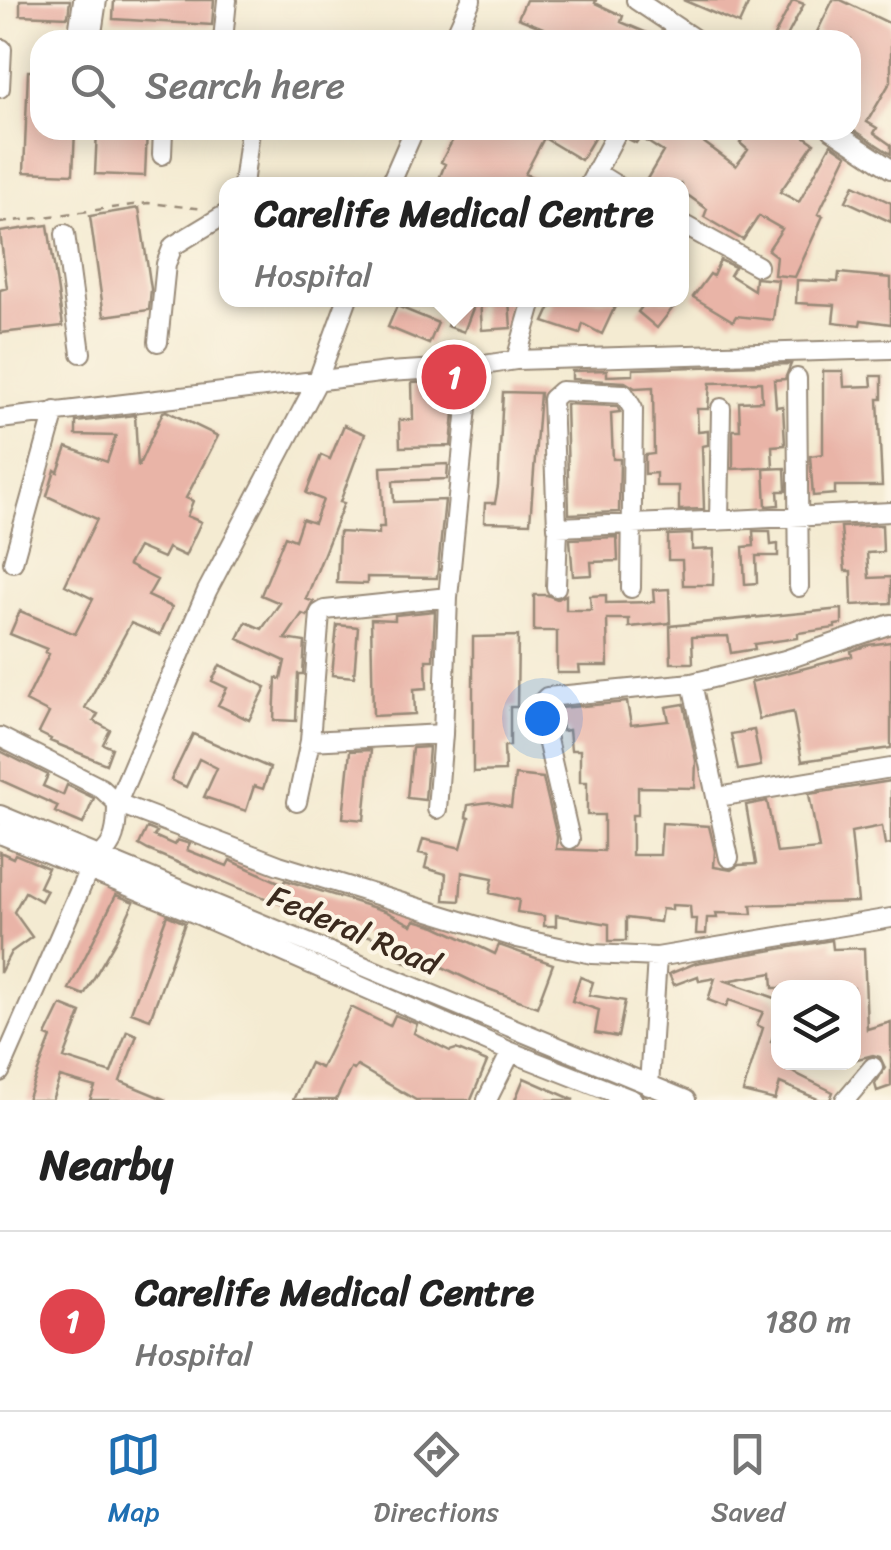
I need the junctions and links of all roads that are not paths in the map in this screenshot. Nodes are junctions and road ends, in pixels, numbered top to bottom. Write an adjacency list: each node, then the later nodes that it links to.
1 (83, 0): 6 (street)
2 (96, 0): 7 (street)
3 (226, 0): 8 (street)
4 (471, 0): 9 (street)
5 (636, 0): 10 (street)
6 (79, 30)
7 (93, 30)
8 (224, 30)
9 (458, 30)
10 (667, 30)
11 (2, 49): 12 (street)
12 (0, 88)
13 (163, 140): 18 (street)
14 (249, 140): 20 (street)
15 (410, 140): 21 (street)
16 (613, 140): 22 (street)
17 (847, 140): 19 (street)
18 (162, 155)
19 (891, 169)
20 (244, 177)
21 (393, 177)
22 (593, 177)
23 (219, 218): 29 (street)
24 (689, 228): 26 (street)
25 (65, 234): 31 (street)
26 (758, 266)
27 (344, 307): 35 (street)
28 (531, 307): 32 (street)
29 (158, 342)
30 (891, 348): 32 (street)
31 (81, 354)
32 (516, 360): 33 (street)
33 (471, 367): 35 (street); 48 (street)
34 (798, 378): 40 (street)
35 (317, 382): 37 (street); 57 (street)
36 (721, 408): 41 (street)
37 (54, 410): 38 (street); 44 (street)
38 (0, 419)
39 (891, 512): 40 (street)
40 (798, 518): 41 (street); 46 (street)
41 (719, 521): 42 (street)
42 (632, 524): 43 (street); 43 (street); 47 (street)
43 (558, 527): 45 (street)
44 (12, 562)
45 (556, 587)
46 (799, 587)
47 (631, 588)
48 (448, 597): 51 (street); 53 (street)
49 (891, 624): 50 (street)
50 (692, 684): 55 (street); 61 (street)
51 (443, 734): 53 (street); 58 (street)
52 (0, 736): 57 (street)
53 (310, 741): 56 (street)
54 (891, 768): 55 (street)
55 (718, 797): 62 (street)
56 (297, 802)
57 (117, 804): 63 (street); 65 (street)
58 (437, 809)
59 (0, 814): 63 (street, Federal Road)
60 (0, 834): 63 (street, Federal Road)
61 (570, 839)
62 (729, 858)
63 (93, 862): 66 (street, Federal Road); 68 (street); 69 (street, Federal Road)
64 (891, 918): 65 (street)
65 (657, 956): 69 (street)
66 (511, 1052): 70 (street); 71 (street, Federal Road)
67 (873, 1067): 73 (street)
68 (0, 1072)
69 (649, 1086): 72 (street, Federal Road)
70 (487, 1100)
71 (633, 1100)
72 (686, 1100)
73 (845, 1100)

